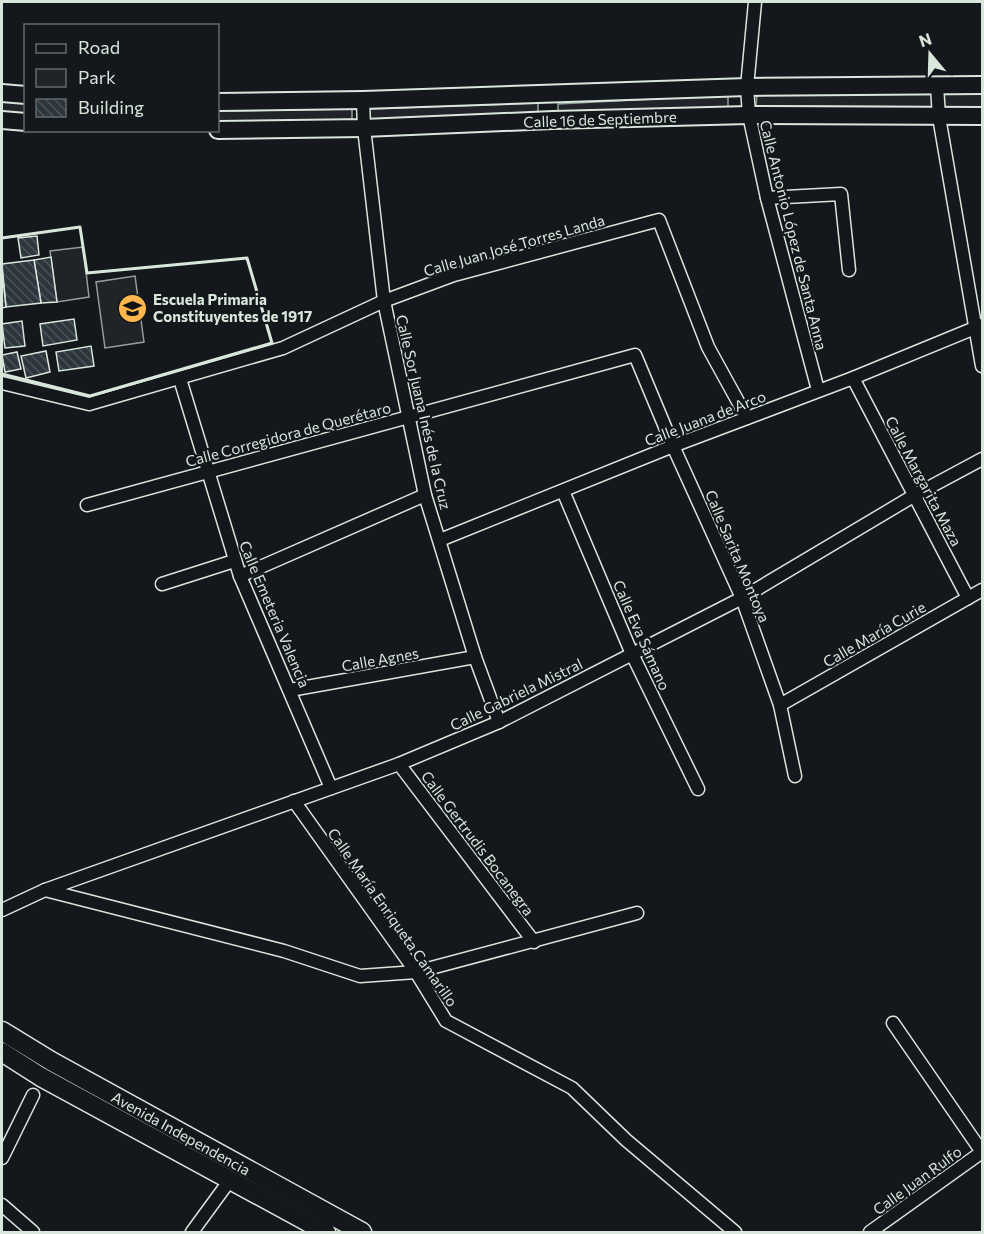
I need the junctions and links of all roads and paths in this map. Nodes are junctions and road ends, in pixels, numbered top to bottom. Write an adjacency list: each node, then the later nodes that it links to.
1 (755, 2): 4 (street, Calle Antonio López de Santa Anna)
2 (982, 85): 3 (street, Calle 16 de Septiembre)
3 (938, 86): 4 (street, Calle 16 de Septiembre); 12 (street)
4 (747, 87): 5 (street, Calle 16 de Septiembre); 10 (street, Calle Antonio López de Santa Anna)
5 (553, 92): 8 (street, Calle 16 de Septiembre); 14 (street)
6 (2, 93): 7 (street)
7 (24, 95)
8 (363, 100): 9 (street, Calle 16 de Septiembre); 16 (street, Calle Sor Juana Inés de la Cruz)
9 (219, 102)
10 (749, 115): 12 (street, Calle 16 de Septiembre); 14 (street, Calle 16 de Septiembre); 18 (street, Calle Antonio López de Santa Anna)
11 (982, 116): 12 (street, Calle 16 de Septiembre)
12 (939, 117): 21 (street)
13 (2, 120): 15 (street)
14 (553, 120): 16 (street, Calle 16 de Septiembre)
15 (24, 122)
16 (364, 128): 17 (street, Calle 16 de Septiembre); 20 (street, Calle Sor Juana Inés de la Cruz)
17 (219, 130)
18 (767, 198): 19 (street); 27 (street, Calle Antonio López de Santa Anna)
19 (849, 270)
20 (384, 302): 25 (street, Calle Juan José Torres Landa); 28 (street, Calle Sor Juana Inés de la Cruz); 29 (street, Calle Juan José Torres Landa)
21 (979, 327): 23 (street); 24 (street, Calle Juana de Arco)
22 (635, 355): 28 (street, Calle Corregidora de Querétaro); 30 (street, Calle Sarita Montoya)
23 (982, 366)
24 (853, 378): 27 (street, Calle Juana de Arco); 35 (street, Calle Margarita Maza)
25 (180, 379): 26 (street, Calle Juan José Torres Landa); 32 (street, Calle Emeteria Valencia)
26 (2, 383)
27 (818, 390): 29 (street, Calle Juana de Arco)
28 (408, 417): 32 (street, Calle Corregidora de Querétaro); 34 (street, Calle Sor Juana Inés de la Cruz)
29 (747, 418): 30 (street, Calle Juana de Arco)
30 (673, 446): 33 (street, Calle Juana de Arco); 42 (street, Calle Sarita Montoya)
31 (982, 459): 35 (street, Calle Gabriela Mistral)
32 (207, 472): 36 (street, Calle Corregidora de Querétaro); 38 (street, Calle Emeteria Valencia)
33 (563, 491): 37 (street, Calle Juana de Arco); 44 (street, Calle Eva Sámano)
34 (425, 495): 37 (street, Calle Sor Juana Inés de la Cruz); 39 (street)
35 (915, 495): 42 (street, Calle Gabriela Mistral); 43 (street, Calle Margarita Maza)
36 (87, 505)
37 (440, 540): 45 (street, Calle Sor Juana Inés de la Cruz)
38 (234, 561): 39 (street, Calle Emeteria Valencia); 40 (street)
39 (240, 576): 46 (street, Calle Emeteria Valencia)
40 (162, 585)
41 (982, 590): 43 (street, Calle María Curie)
42 (742, 598): 44 (street, Calle Gabriela Mistral); 47 (street, Calle Sarita Montoya)
43 (968, 598): 47 (street, Calle María Curie)
44 (632, 654): 48 (street, Calle Gabriela Mistral); 52 (street, Calle Eva Sámano)
45 (475, 657): 46 (street, Calle Agnes); 48 (street, Calle Sor Juana Inés de la Cruz)
46 (290, 690): 51 (street, Calle Emeteria Valencia)
47 (780, 705): 50 (street, Calle Sarita Montoya)
48 (499, 722): 49 (street, Calle Gabriela Mistral)
49 (399, 764): 51 (street, Calle Gabriela Mistral); 57 (street, Calle Gertrudis Bocanegra)
50 (795, 776)
51 (331, 788): 53 (street, Calle Gabriela Mistral)
52 (698, 789)
53 (294, 801): 54 (street, Calle Gabriela Mistral); 58 (street, Calle María Enriqueta Camarillo)
54 (45, 890): 55 (street, Calle Gabriela Mistral); 58 (street)
55 (2, 910)
56 (637, 913): 57 (street)
57 (534, 942): 58 (street)
58 (416, 972): 71 (street, Calle María Enriqueta Camarillo)
59 (892, 1023): 63 (street)
60 (2, 1031): 70 (main road, Avenida Independencia)
61 (2, 1052): 65 (main road, Avenida Independencia)
62 (33, 1095): 64 (street)
63 (982, 1152): 72 (street, Calle Juan Rulfo)
64 (2, 1158)
65 (230, 1180): 68 (street); 69 (main road, Avenida Independencia)
66 (2, 1205): 67 (street)
67 (33, 1233)
68 (192, 1233)
69 (326, 1233)
70 (362, 1233)
71 (735, 1233)
72 (870, 1233)

